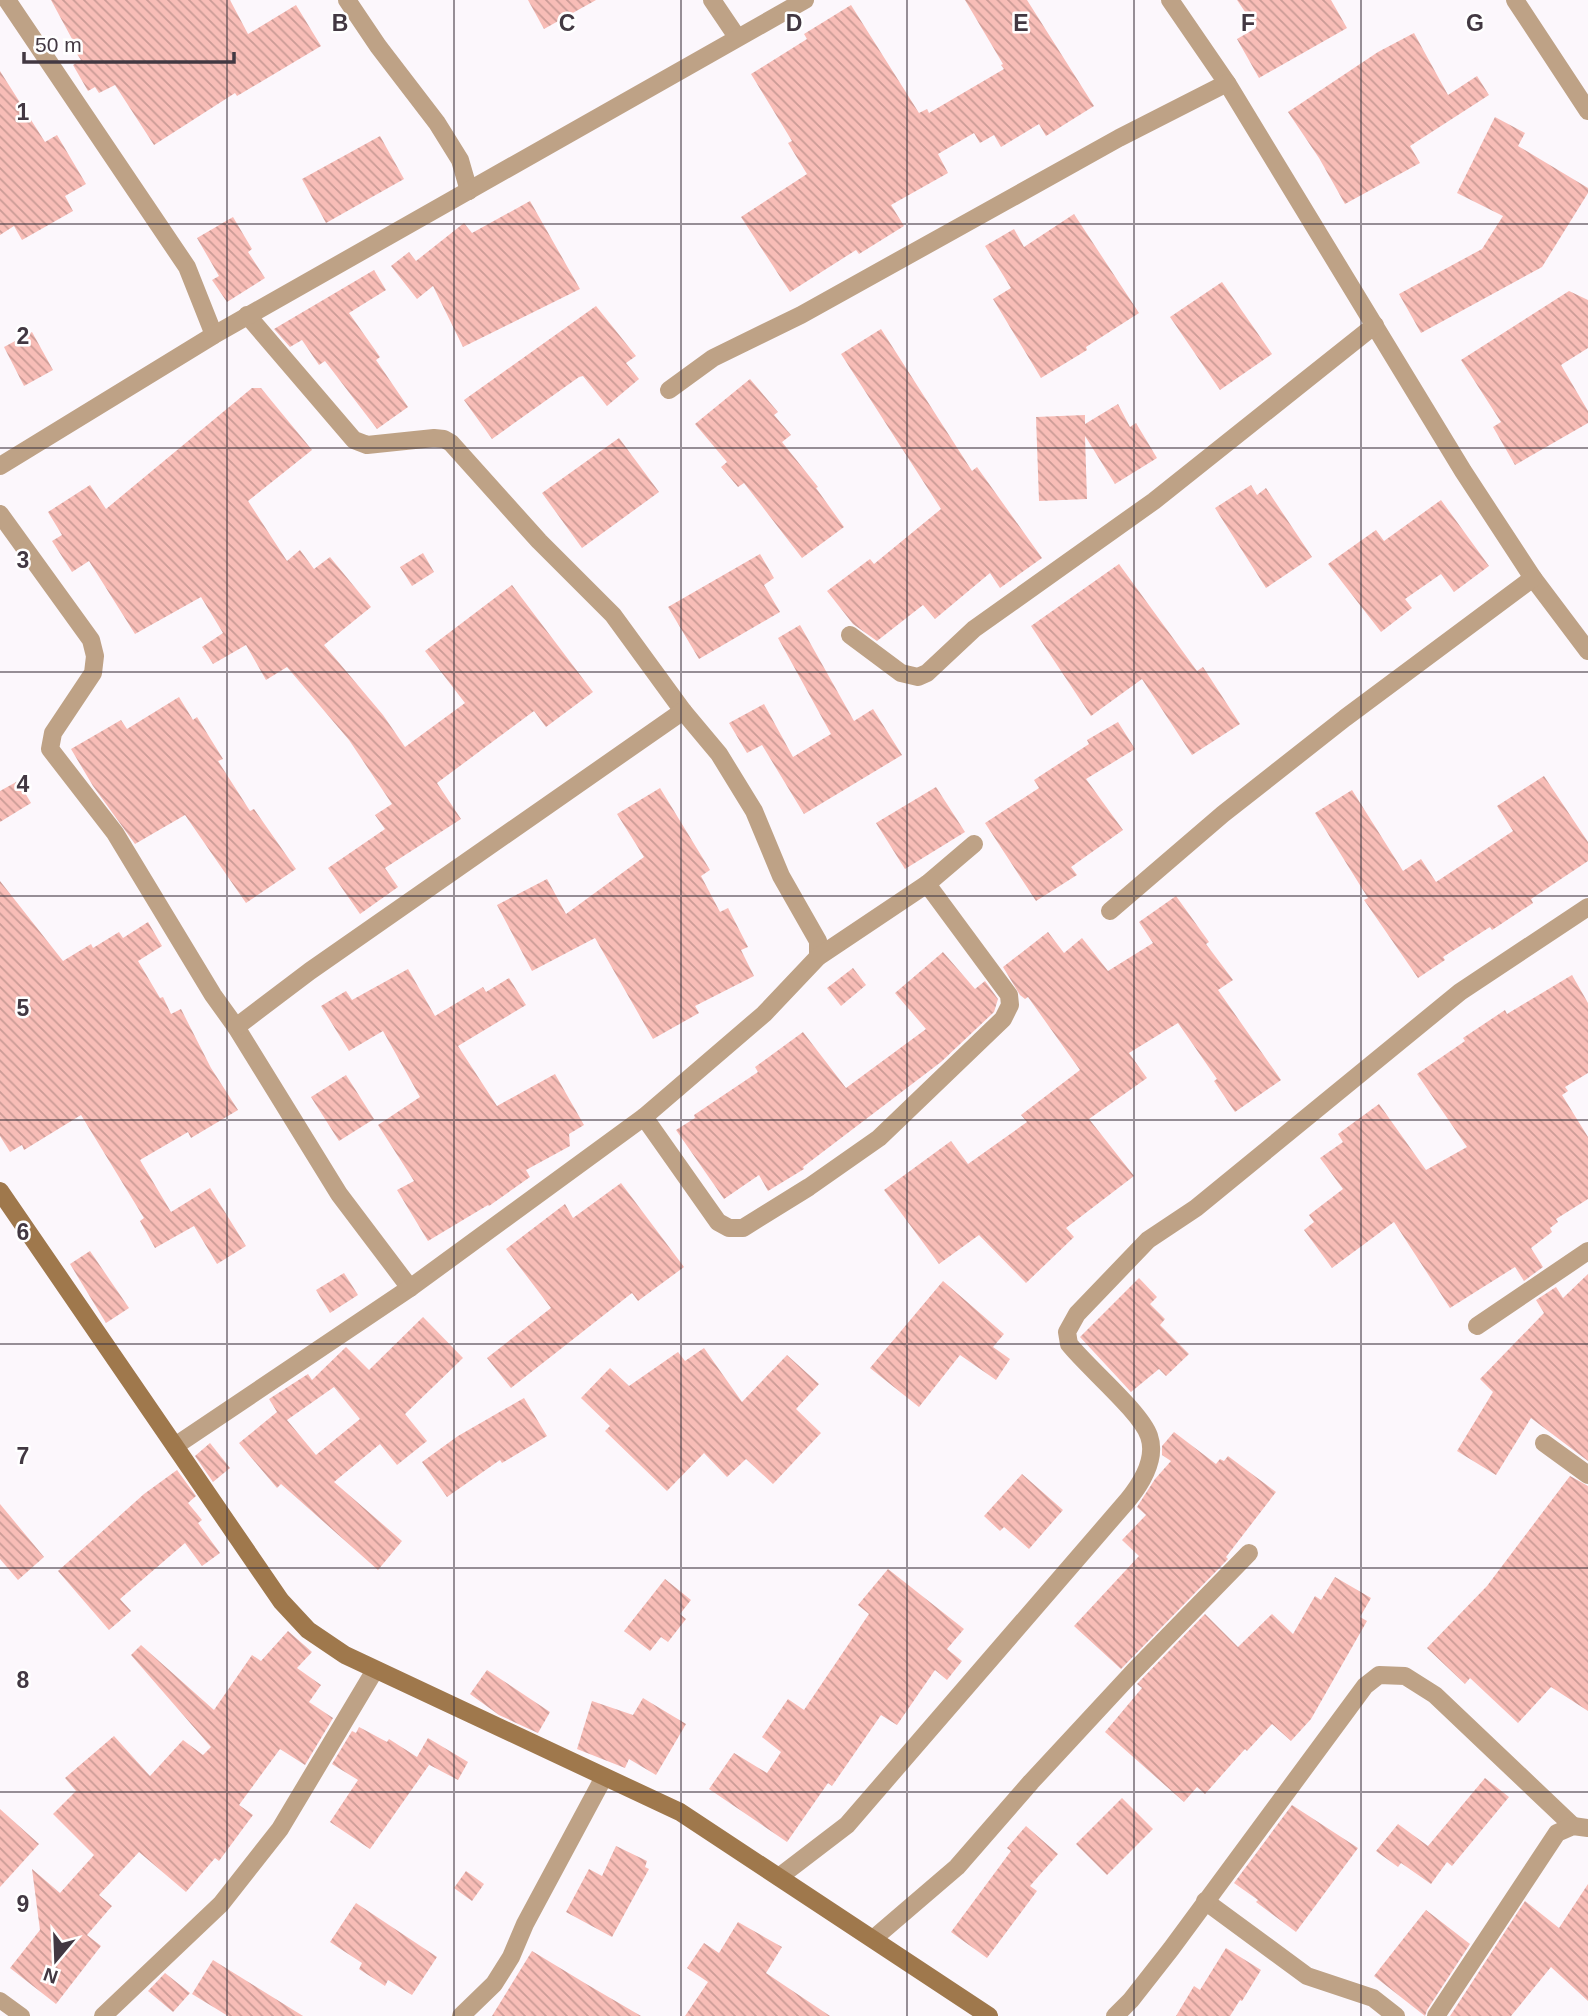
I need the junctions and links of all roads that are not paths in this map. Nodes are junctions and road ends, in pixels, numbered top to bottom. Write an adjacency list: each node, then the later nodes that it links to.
1 (7, 0): 13 (street)
2 (347, 0): 10 (street)
3 (712, 0): 7 (street)
4 (805, 0): 7 (street)
5 (1170, 0): 8 (street)
6 (1515, 0): 9 (street)
7 (737, 37): 10 (street)
8 (1227, 83): 12 (street); 14 (street)
9 (1588, 111)
10 (469, 191): 11 (street)
11 (247, 316): 13 (street); 20 (street)
12 (1375, 324): 17 (street); 18 (street)
13 (214, 335): 15 (street)
14 (669, 390)
15 (0, 466)
16 (0, 514): 26 (street)
17 (1533, 578): 19 (street); 24 (street)
18 (850, 635)
19 (1588, 651)
20 (684, 711): 25 (street); 26 (street)
21 (974, 844): 22 (street)
22 (927, 884): 25 (street); 27 (street)
23 (1588, 907): 39 (street)
24 (1110, 911)
25 (818, 957): 27 (street)
26 (236, 1027): 30 (street)
27 (644, 1117): 30 (street)
28 (0, 1191): 33 (street)
29 (1588, 1251): 31 (street)
30 (410, 1288): 33 (street)
31 (1477, 1326)
32 (1544, 1443): 34 (street)
33 (175, 1446): 36 (street)
34 (1588, 1475)
35 (1249, 1553): 41 (street)
36 (375, 1670): 37 (street); 44 (street)
37 (604, 1777): 39 (street); 45 (street)
38 (1581, 1827): 40 (street); 49 (street)
39 (779, 1877): 41 (street)
40 (1206, 1901): 47 (street); 48 (street)
41 (873, 1939): 46 (street)
42 (0, 2000): 43 (lane)
43 (22, 2016)
44 (103, 2016)
45 (461, 2016)
46 (989, 2016)
47 (1115, 2016)
48 (1396, 2016)
49 (1436, 2016)

